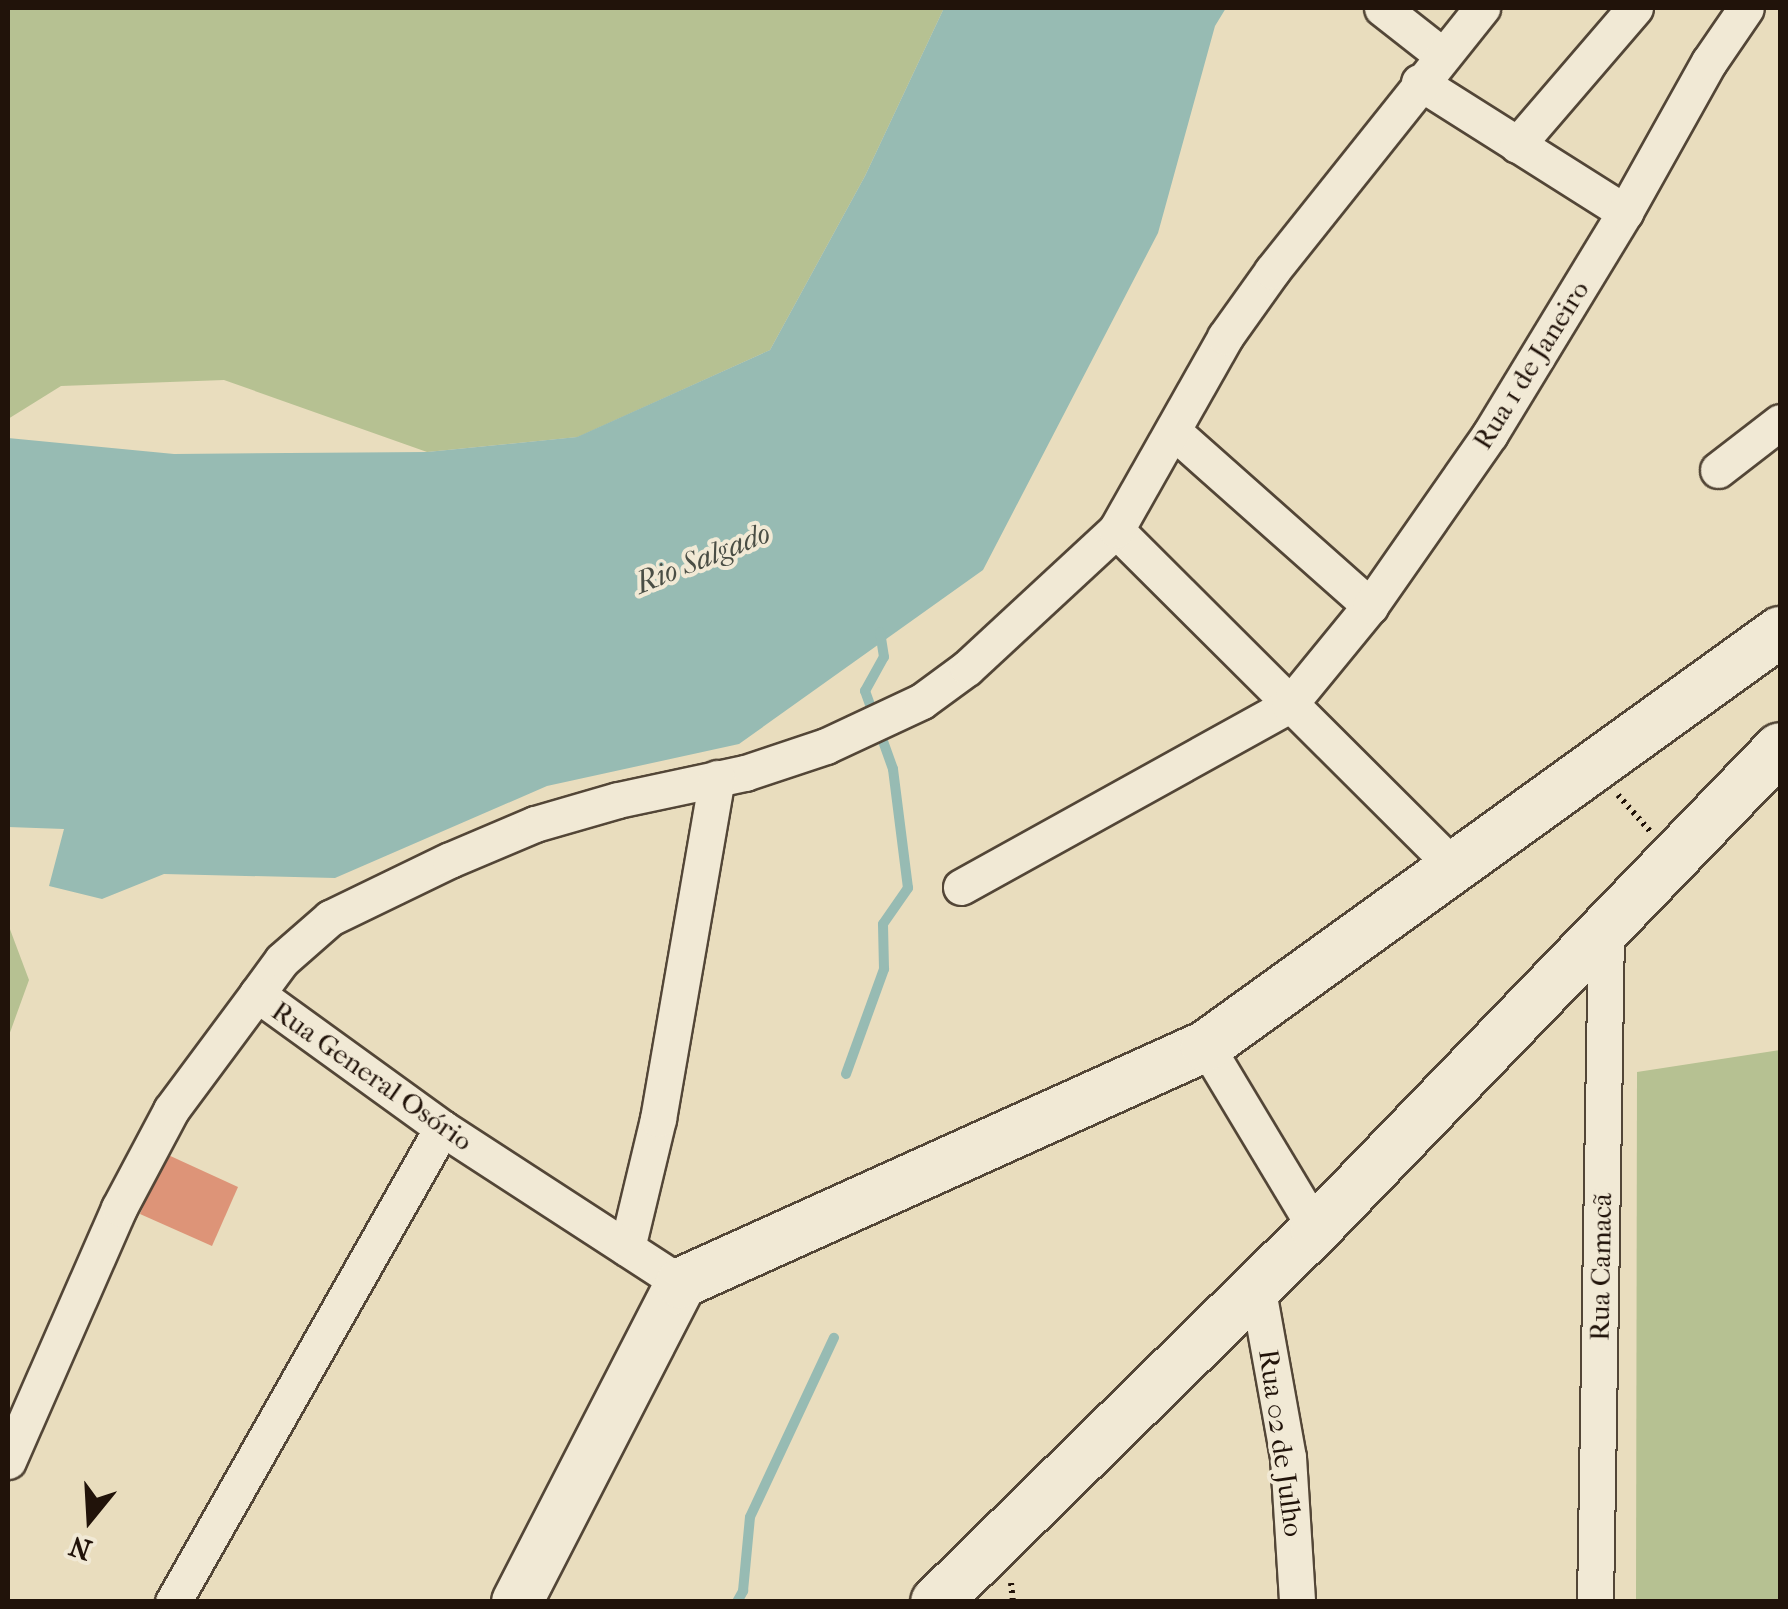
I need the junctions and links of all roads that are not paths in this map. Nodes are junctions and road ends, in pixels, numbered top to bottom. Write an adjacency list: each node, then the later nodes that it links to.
1 (1382, 8): 5 (street)
2 (1482, 8): 5 (street)
3 (1635, 8): 7 (street)
4 (1746, 8): 8 (street, Rua 1 de Janeiro)
5 (1442, 55): 6 (street)
6 (1420, 82): 7 (street); 10 (street)
7 (1517, 145): 8 (street)
8 (1625, 212): 13 (street, Rua 1 de Janeiro)
9 (1780, 422): 11 (street)
10 (1174, 431): 12 (street); 13 (street)
11 (1718, 470)
12 (1116, 530): 15 (street); 17 (street)
13 (1370, 606): 15 (street, Rua 1 de Janeiro)
14 (1780, 632): 18 (street)
15 (1289, 705): 18 (street); 19 (street)
16 (1780, 748): 20 (street)
17 (717, 778): 21 (street); 25 (street)
18 (1455, 868): 22 (street)
19 (961, 886)
20 (1606, 932): 24 (street); 33 (street, Rua Camacã)
21 (257, 994): 23 (street, Rua General Osório); 28 (street, Rua General Osório)
22 (1206, 1046): 24 (street); 26 (street)
23 (442, 1128): 25 (street, Rua General Osório); 29 (street)
24 (1316, 1229): 27 (street)
25 (627, 1248): 26 (street, Rua General Osório)
26 (681, 1283): 30 (street)
27 (1257, 1285): 31 (street); 32 (street, Rua 02 de Julho)
28 (8, 1460)
29 (173, 1602)
30 (517, 1602)
31 (936, 1602)
32 (1297, 1602)
33 (1594, 1602)

